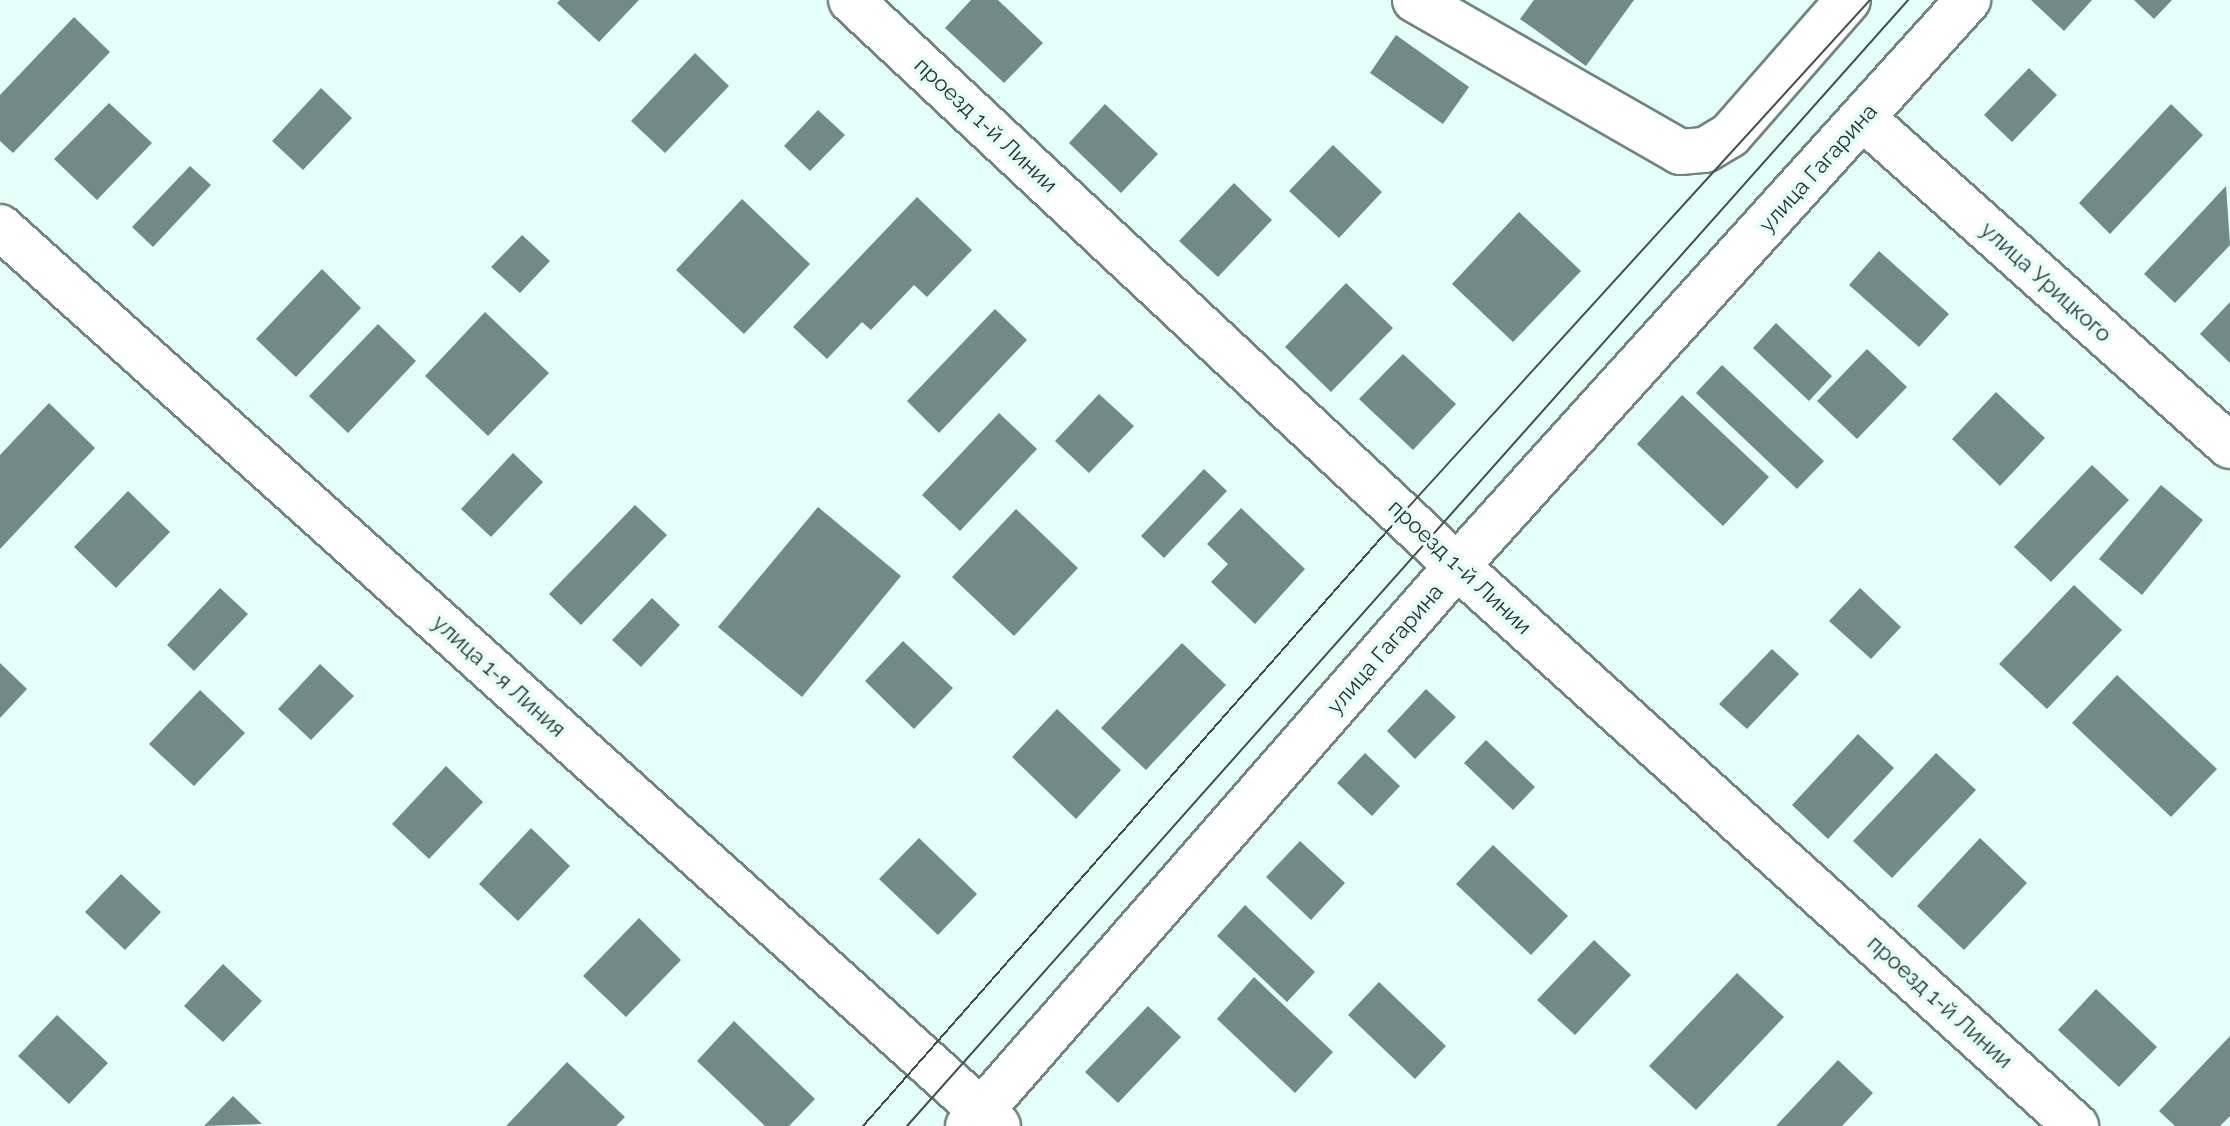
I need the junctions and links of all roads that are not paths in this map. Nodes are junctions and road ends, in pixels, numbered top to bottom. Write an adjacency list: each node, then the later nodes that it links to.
1 (851, 0): 8 (street, проезд 1-й Линии)
2 (1415, 0): 3 (street)
3 (1848, 0)
4 (1968, 0): 5 (street, улица Гагарина)
5 (1863, 118): 7 (street, улица Урицкого); 8 (street, улица Гагарина)
6 (0, 227): 9 (street, улица 1-я Линия)
7 (2230, 446)
8 (1457, 566): 9 (street, улица Гагарина); 10 (street, проезд 1-й Линии)
9 (982, 1121)
10 (2076, 1126)

